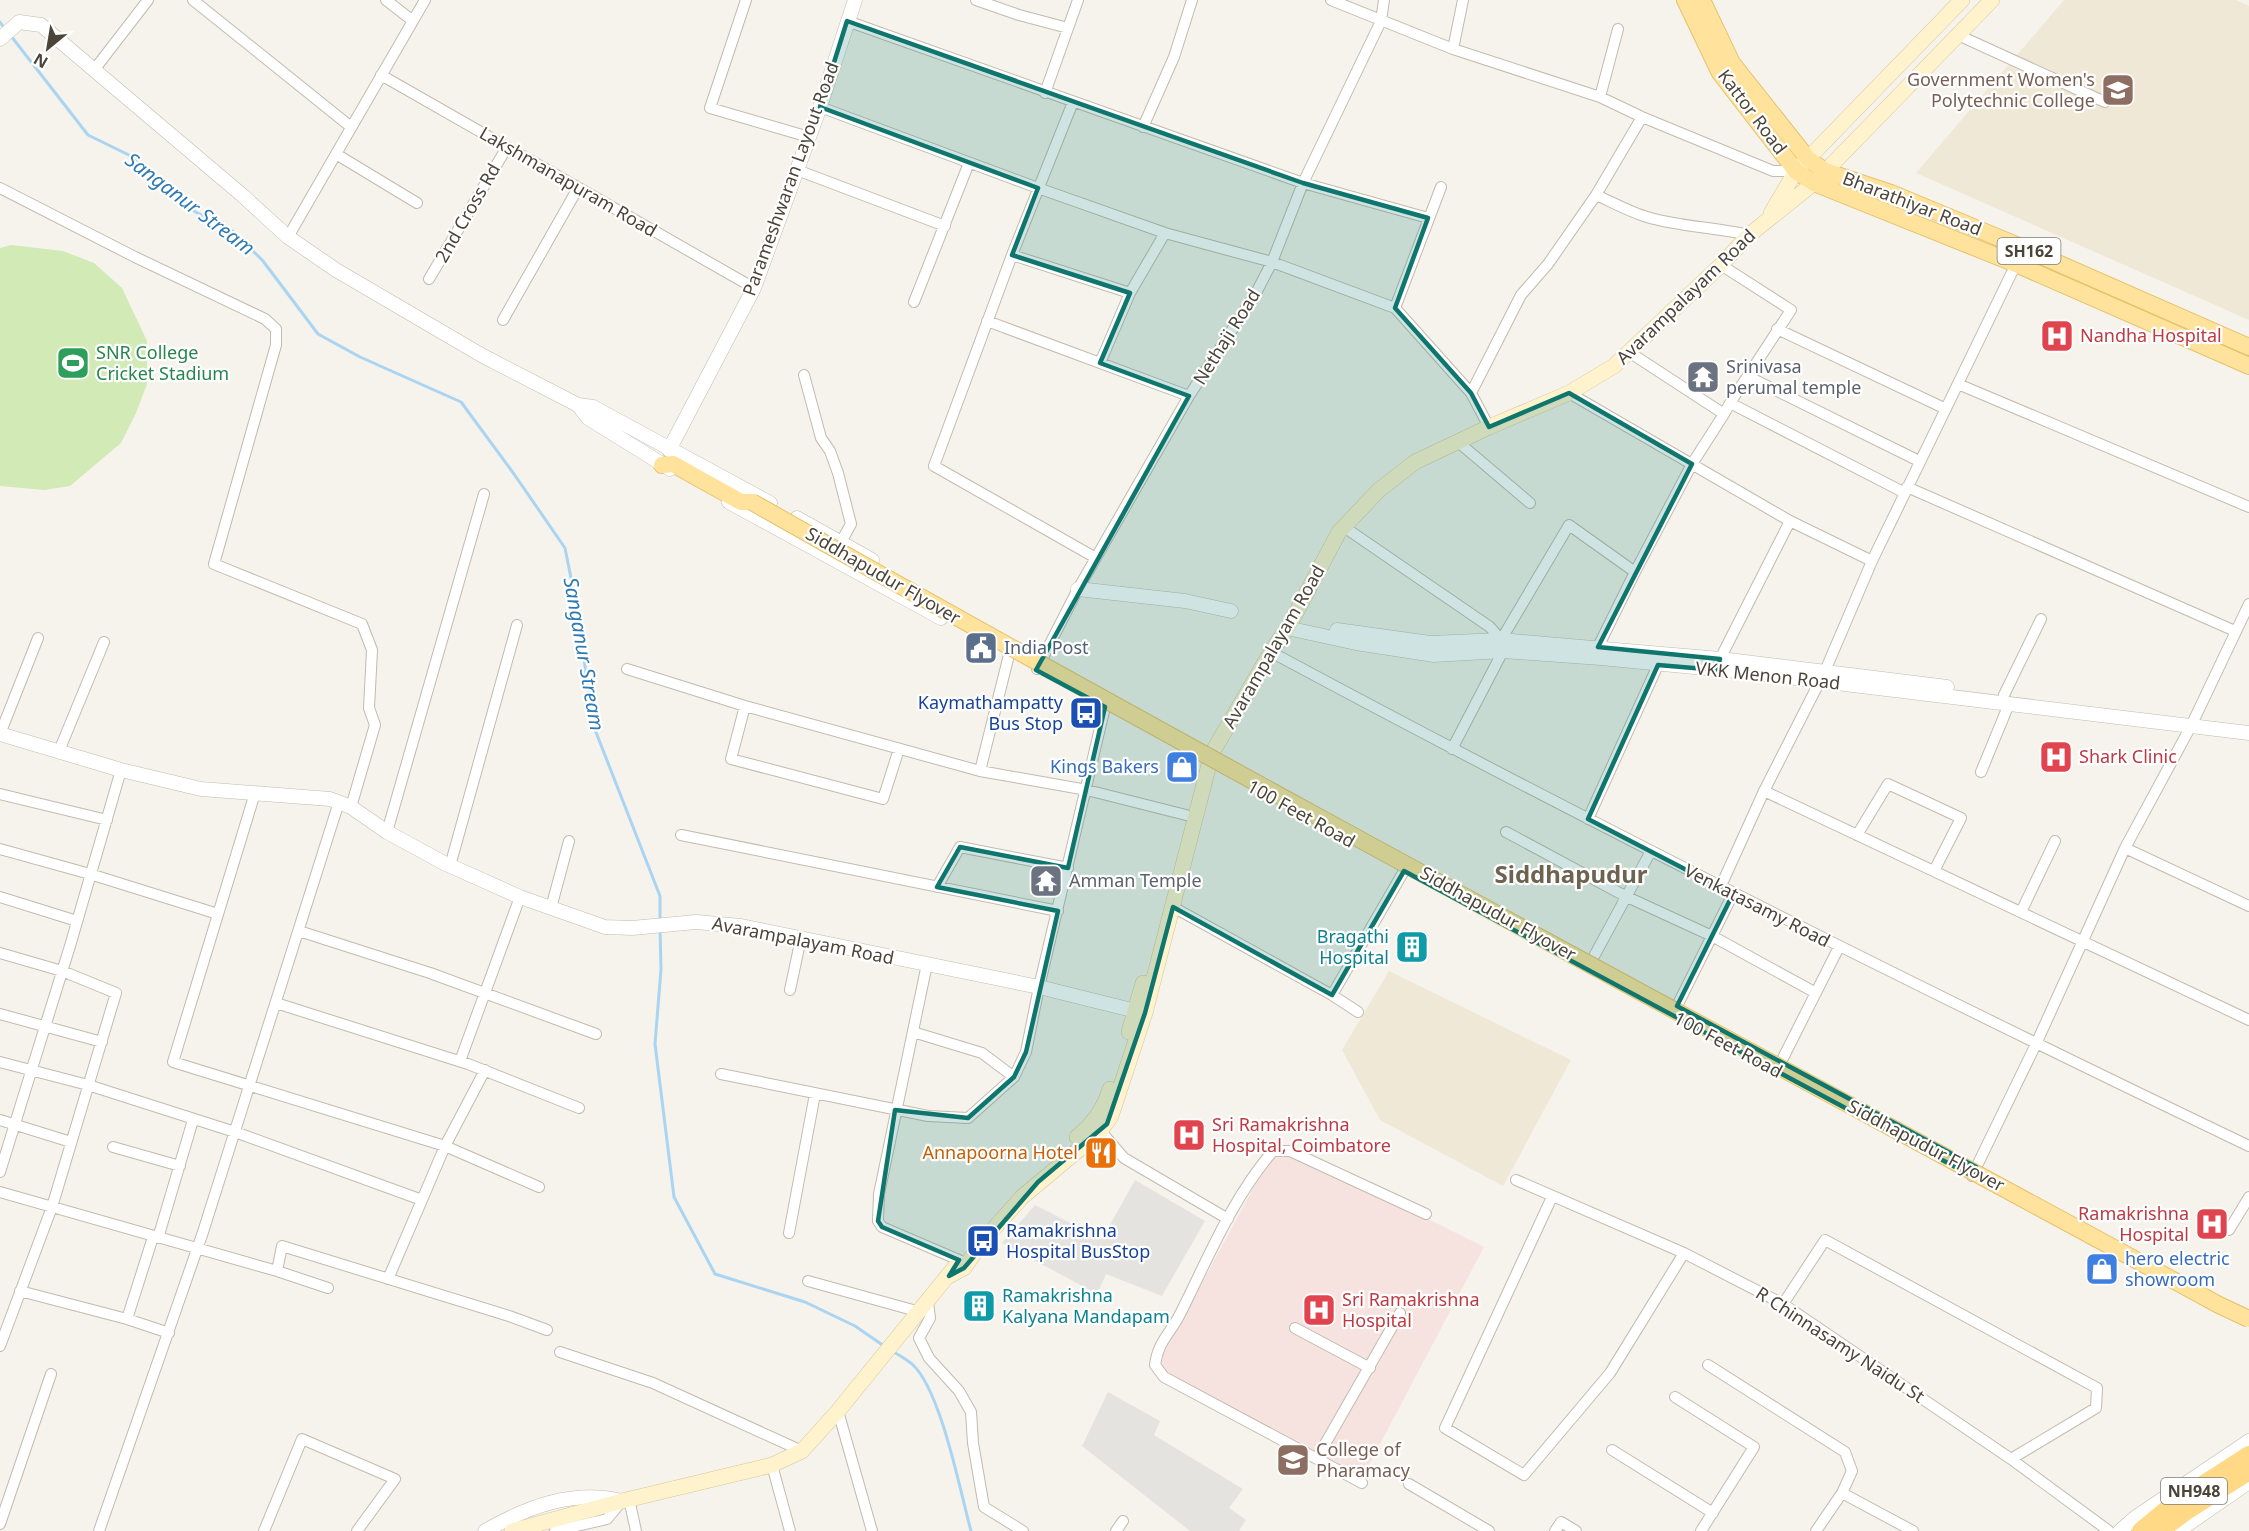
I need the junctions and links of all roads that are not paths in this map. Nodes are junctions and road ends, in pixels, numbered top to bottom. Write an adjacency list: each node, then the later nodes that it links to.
1 (148, 0): 26 (street)
2 (193, 0): 34 (street)
3 (386, 0): 18 (street)
4 (425, 0): 18 (street)
5 (746, 0): 36 (street)
6 (855, 0): 19 (street, Parameshwaran Layout Road)
7 (976, 0): 17 (street)
8 (1078, 0): 21 (street)
9 (1192, 0): 35 (street)
10 (1330, 0): 20 (street)
11 (1384, 0): 20 (street, Nethaji Road)
12 (1463, 0): 25 (street)
13 (1685, 0): 40 (main road, Kattor Road / SH162)
14 (1702, 0): 40 (main road, Kattor Road / SH162)
15 (1962, 0): 40 (main road)
16 (1992, 0): 23 (main road, Avarampalayam Road)
17 (991, 2): 21 (street)
18 (413, 21): 27 (street)
19 (847, 21): 28 (street); 32 (street, Parameshwaran Layout Road)
20 (1381, 21): 25 (street); 43 (street, Nethaji Road)
21 (1068, 28): 28 (street)
22 (1618, 29): 29 (street)
23 (1958, 35): 31 (street); 42 (main road, Avarampalayam Road)
24 (0, 39): 26 (street)
25 (1453, 49): 29 (street)
26 (94, 70): 55 (street)
27 (381, 75): 34 (street); 37 (street, Lakshmanapuram Road)
28 (1046, 93): 30 (street)
29 (1600, 97): 33 (street)
30 (1073, 102): 35 (street); 47 (street)
31 (2105, 102)
32 (820, 107): 36 (street, Parameshwaran Layout Road); 39 (street)
33 (1642, 117): 40 (street); 48 (street)
34 (351, 127): 38 (street)
35 (1143, 127): 43 (street)
36 (810, 137): 41 (street, Parameshwaran Layout Road)
37 (507, 147): 46 (street, Lakshmanapuram Road); 60 (street, 2nd Cross Rd)
38 (336, 154): 49 (street); 55 (street)
39 (969, 163): 47 (street); 52 (street)
40 (1802, 165): 42 (main road, Bharathiyar Road / SH162); 51 (main road)
41 (797, 170): 52 (street); 61 (street, Parameshwaran Layout Road)
42 (1819, 177): 51 (main road, Avarampalayam Road); 58 (main road, Bharathiyar Road / SH162); 68 (main road, Bharathiyar Road / SH162)
43 (1303, 183): 50 (street); 57 (street, Nethaji Road)
44 (1441, 187): 50 (street)
45 (0, 188): 134 (street)
46 (578, 188): 61 (street, Lakshmanapuram Road); 65 (street)
47 (1038, 188): 53 (street); 56 (street)
48 (1596, 195): 54 (street); 75 (street)
49 (417, 203)
50 (1428, 218): 64 (street)
51 (1767, 220): 54 (main road, Avarampalayam Road)
52 (945, 226): 63 (street)
53 (1166, 233): 57 (street); 62 (street)
54 (1749, 236): 59 (main road, Avarampalayam Road)
55 (288, 237): 83 (street)
56 (1012, 255): 62 (street); 66 (street)
57 (1272, 262): 64 (street); 77 (street, Nethaji Road)
58 (2016, 264): 71 (main road, Bharathiyar Road / SH162); 74 (street)
59 (1721, 265): 67 (street); 69 (main road, Avarampalayam Road)
60 (429, 279)
61 (754, 288): 83 (street, Parameshwaran Layout Road)
62 (1130, 293): 70 (street)
63 (914, 302)
64 (1395, 308): 75 (street)
65 (502, 320)
66 (987, 321): 70 (street); 95 (street)
67 (1778, 330): 73 (street); 79 (street)
68 (2249, 347)
69 (1629, 352): 76 (main road, Avarampalayam Road); 80 (street)
70 (1100, 363): 77 (street)
71 (2249, 366)
72 (804, 375): 94 (street)
73 (1749, 377): 78 (street); 85 (street)
74 (1958, 384): 79 (street); 91 (street)
75 (1471, 393): 81 (street)
76 (1569, 393): 81 (main road, Avarampalayam Road); 86 (street)
77 (1190, 396): 95 (street, Nethaji Road)
78 (1730, 403): 80 (street); 88 (street)
79 (1946, 409): 85 (street)
80 (1724, 414): 86 (street)
81 (1489, 427): 82 (main road, Avarampalayam Road)
82 (1457, 441): 90 (street); 93 (main road, Avarampalayam Road)
83 (665, 457): 84 (street); 87 (main road, Siddhapudur Flyover); 110 (street)
84 (694, 461): 87 (main road, Siddhapudur Flyover); 94 (street)
85 (1919, 461): 88 (street)
86 (1692, 464): 92 (street); 97 (street)
87 (716, 484): 240 (main road, Siddhapudur Flyover, bridge)
88 (1906, 490): 96 (street); 104 (street)
89 (484, 494): 138 (street)
90 (1530, 503)
91 (2249, 507)
92 (1790, 521): 96 (street); 111 (street)
93 (1344, 527): 103 (main road, Avarampalayam Road); 107 (street)
94 (841, 543): 112 (street)
95 (1096, 558): 98 (street, Nethaji Road)
96 (1872, 561): 115 (street)
97 (1635, 572): 107 (street); 108 (street)
98 (1078, 589): 100 (street); 112 (street, Nethaji Road)
99 (2249, 604): 104 (street)
100 (1231, 611)
101 (2041, 619): 116 (street)
102 (517, 625): 147 (street)
103 (1288, 626): 107 (street, VKK Menon Road); 109 (main road, Avarampalayam Road)
104 (2235, 631): 119 (street)
105 (38, 638): 122 (street)
106 (104, 642): 125 (street)
107 (1502, 645): 108 (street, VKK Menon Road); 113 (street, VKK Menon Road); 124 (street)
108 (1598, 647): 111 (street, VKK Menon Road)
109 (1271, 652): 124 (street, Venkatasamy Road); 126 (main road, Avarampalayam Road)
110 (1009, 655): 112 (street); 128 (street)
111 (1718, 664): 113 (street, VKK Menon Road); 115 (street, VKK Menon Road)
112 (1039, 665): 118 (street); 126 (street)
113 (1658, 665): 136 (street)
114 (627, 669): 117 (street)
115 (1822, 676): 116 (street, VKK Menon Road); 131 (street)
116 (2007, 700): 119 (street, VKK Menon Road); 129 (street)
117 (745, 706): 123 (street); 123 (street)
118 (1105, 707): 126 (street); 130 (street)
119 (2193, 722): 120 (street, VKK Menon Road); 121 (street, VKK Menon Road); 144 (street)
120 (2249, 724)
121 (2249, 733)
122 (0, 734): 125 (street, Avarampalayam Road)
123 (899, 749): 128 (street)
124 (1452, 749): 136 (street, Venkatasamy Road)
125 (59, 751): 127 (street, Avarampalayam Road)
126 (1207, 758): 135 (main road); 149 (main road, 100 Feet Road); 159 (main road, Avarampalayam Road); 171 (main road, 100 Feet Road)
127 (121, 770): 132 (street, Avarampalayam Road); 137 (street)
128 (980, 771): 130 (street)
129 (1981, 772)
130 (1087, 790): 135 (street); 148 (street)
131 (1764, 791): 141 (street); 153 (street)
132 (255, 793): 134 (street, Avarampalayam Road); 163 (street)
133 (0, 794): 137 (street)
134 (345, 804): 138 (street, Avarampalayam Road); 165 (street)
135 (1186, 815): 181 (main road)
136 (1588, 819): 146 (street, Venkatasamy Road)
137 (107, 820): 151 (street)
138 (387, 832): 147 (street, Avarampalayam Road)
139 (1506, 832): 155 (street)
140 (681, 835): 152 (street)
141 (1857, 835): 150 (street); 150 (street)
142 (569, 841): 160 (street)
143 (2055, 841): 162 (street)
144 (2125, 848): 158 (street); 168 (street)
145 (0, 849): 151 (street)
146 (1651, 852): 153 (street, Venkatasamy Road); 155 (street)
147 (450, 866): 157 (street, Avarampalayam Road)
148 (1068, 868): 152 (street); 161 (street)
149 (1404, 871): 178 (street); 213 (main road, 100 Feet Road)
150 (1934, 871): 162 (street)
151 (90, 874): 163 (street); 164 (street)
152 (937, 887): 161 (street)
153 (1720, 888): 154 (street, Venkatasamy Road)
154 (1733, 894): 166 (street); 169 (street, Venkatasamy Road)
155 (1625, 896): 166 (street); 171 (street)
156 (0, 897): 164 (street)
157 (520, 897): 160 (street, Avarampalayam Road); 176 (street)
158 (2249, 906)
159 (1173, 907): 178 (street); 181 (main road, Avarampalayam Road)
160 (551, 908): 167 (street, Avarampalayam Road)
161 (1058, 911): 174 (street)
162 (2022, 912): 168 (street)
163 (218, 914): 198 (street)
164 (77, 921): 173 (street)
165 (298, 932): 176 (street); 179 (street)
166 (1712, 936): 177 (street); 180 (street)
167 (801, 938): 172 (street, Avarampalayam Road); 175 (street)
168 (2082, 941): 184 (street); 189 (street)
169 (1839, 947): 177 (street); 189 (street, Venkatasamy Road)
170 (0, 953): 173 (street)
171 (1592, 960): 180 (main road, 100 Feet Road)
172 (927, 964): 174 (street, Avarampalayam Road); 186 (street)
173 (62, 972): 185 (street); 188 (street)
174 (1039, 987): 181 (street, Avarampalayam Road); 196 (street)
175 (790, 990)
176 (485, 992): 187 (street); 190 (street)
177 (1816, 993): 192 (street)
178 (1332, 995): 182 (street)
179 (276, 1003): 190 (street); 198 (street)
180 (1677, 1006): 192 (main road, 100 Feet Road)
181 (1140, 1012): 205 (main road)
182 (1358, 1012)
183 (0, 1014): 185 (street)
184 (2249, 1020)
185 (45, 1027): 188 (street); 193 (street)
186 (913, 1032): 196 (street); 201 (street)
187 (596, 1034)
188 (102, 1042): 197 (street)
189 (2036, 1044): 209 (street, Venkatasamy Road); 213 (street)
190 (459, 1061): 194 (street)
191 (0, 1062): 193 (street)
192 (1781, 1062): 213 (main road, 100 Feet Road)
193 (32, 1070): 197 (street); 204 (street)
194 (484, 1070): 200 (street); 208 (street)
195 (721, 1074): 199 (street)
196 (1014, 1077): 201 (street)
197 (88, 1085): 203 (street); 207 (street)
198 (250, 1085): 206 (street); 208 (street)
199 (815, 1094): 201 (street); 224 (street)
200 (579, 1108)
201 (895, 1110): 228 (street)
202 (0, 1120): 204 (street)
203 (193, 1120): 206 (street); 211 (street)
204 (15, 1125): 207 (street); 212 (street)
205 (1097, 1127): 222 (street); 228 (main road); 230 (main road)
206 (235, 1132): 219 (street); 226 (street)
207 (71, 1142): 220 (street)
208 (445, 1146): 215 (street); 219 (street)
209 (2249, 1146)
210 (113, 1147): 211 (street)
211 (180, 1166): 225 (street)
212 (0, 1172)
213 (1974, 1172): 237 (main road, 100 Feet Road); 241 (main road, 100 Feet Road)
214 (1516, 1180): 217 (street, R Chinnasamy Naidu St)
215 (539, 1187)
216 (0, 1192): 220 (street)
217 (1552, 1197): 227 (street, R Chinnasamy Naidu St); 227 (street)
218 (2249, 1197): 223 (street)
219 (422, 1200): 231 (street)
220 (52, 1207): 225 (street); 234 (street)
221 (1426, 1214): 222 (street)
222 (1228, 1219): 256 (street)
223 (2229, 1230)
224 (789, 1233)
225 (156, 1237): 226 (street); 239 (street)
226 (197, 1249): 229 (street); 244 (street)
227 (1684, 1253): 235 (street, R Chinnasamy Naidu St)
228 (959, 1260): 230 (main road)
229 (277, 1271): 231 (street); 233 (street)
230 (949, 1276): 236 (main road)
231 (388, 1279): 243 (street)
232 (808, 1281): 236 (street)
233 (328, 1288)
234 (20, 1291): 239 (street); 245 (street)
235 (1783, 1304): 257 (street, R Chinnasamy Naidu St); 257 (street)
236 (921, 1310): 251 (main road); 277 (street)
237 (2249, 1311)
238 (1400, 1313): 248 (street)
239 (127, 1319): 244 (street)
240 (2249, 1319)
241 (2249, 1324)
242 (1295, 1328): 248 (street)
243 (547, 1330)
244 (169, 1333): 268 (street)
245 (0, 1346)
246 (560, 1352): 254 (street)
247 (1708, 1365): 263 (street)
248 (1370, 1368): 256 (street)
249 (51, 1374): 267 (street)
250 (1675, 1397): 265 (street)
251 (838, 1411): 254 (main road); 276 (street)
252 (2249, 1441): 286 (street)
253 (1612, 1450): 265 (street)
254 (802, 1451): 258 (main road)
255 (2249, 1455): 287 (highway, NH948)
256 (1317, 1458): 261 (street)
257 (2011, 1459): 285 (street, R Chinnasamy Naidu St)
258 (772, 1465): 264 (main road); 275 (street)
259 (2249, 1471): 288 (highway, NH948)
260 (2249, 1482): 289 (street)
261 (1362, 1483)
262 (1409, 1484): 279 (street)
263 (1842, 1493): 283 (street); 284 (street)
264 (620, 1501): 271 (street); 272 (main road); 273 (street); 274 (street)
265 (1713, 1513): 282 (street)
266 (1123, 1521): 278 (street)
267 (0, 1524)
268 (99, 1531)
269 (264, 1531): 270 (street)
270 (357, 1531)
271 (485, 1531)
272 (512, 1531)
273 (555, 1531)
274 (636, 1531)
275 (790, 1531)
276 (872, 1531)
277 (1023, 1531)
278 (1116, 1531)
279 (1489, 1531)
280 (1555, 1531): 281 (street)
281 (1576, 1531)
282 (1701, 1531)
283 (1816, 1531)
284 (1913, 1531)
285 (2109, 1531)
286 (2120, 1531)
287 (2141, 1531)
288 (2160, 1531)
289 (2178, 1531)

